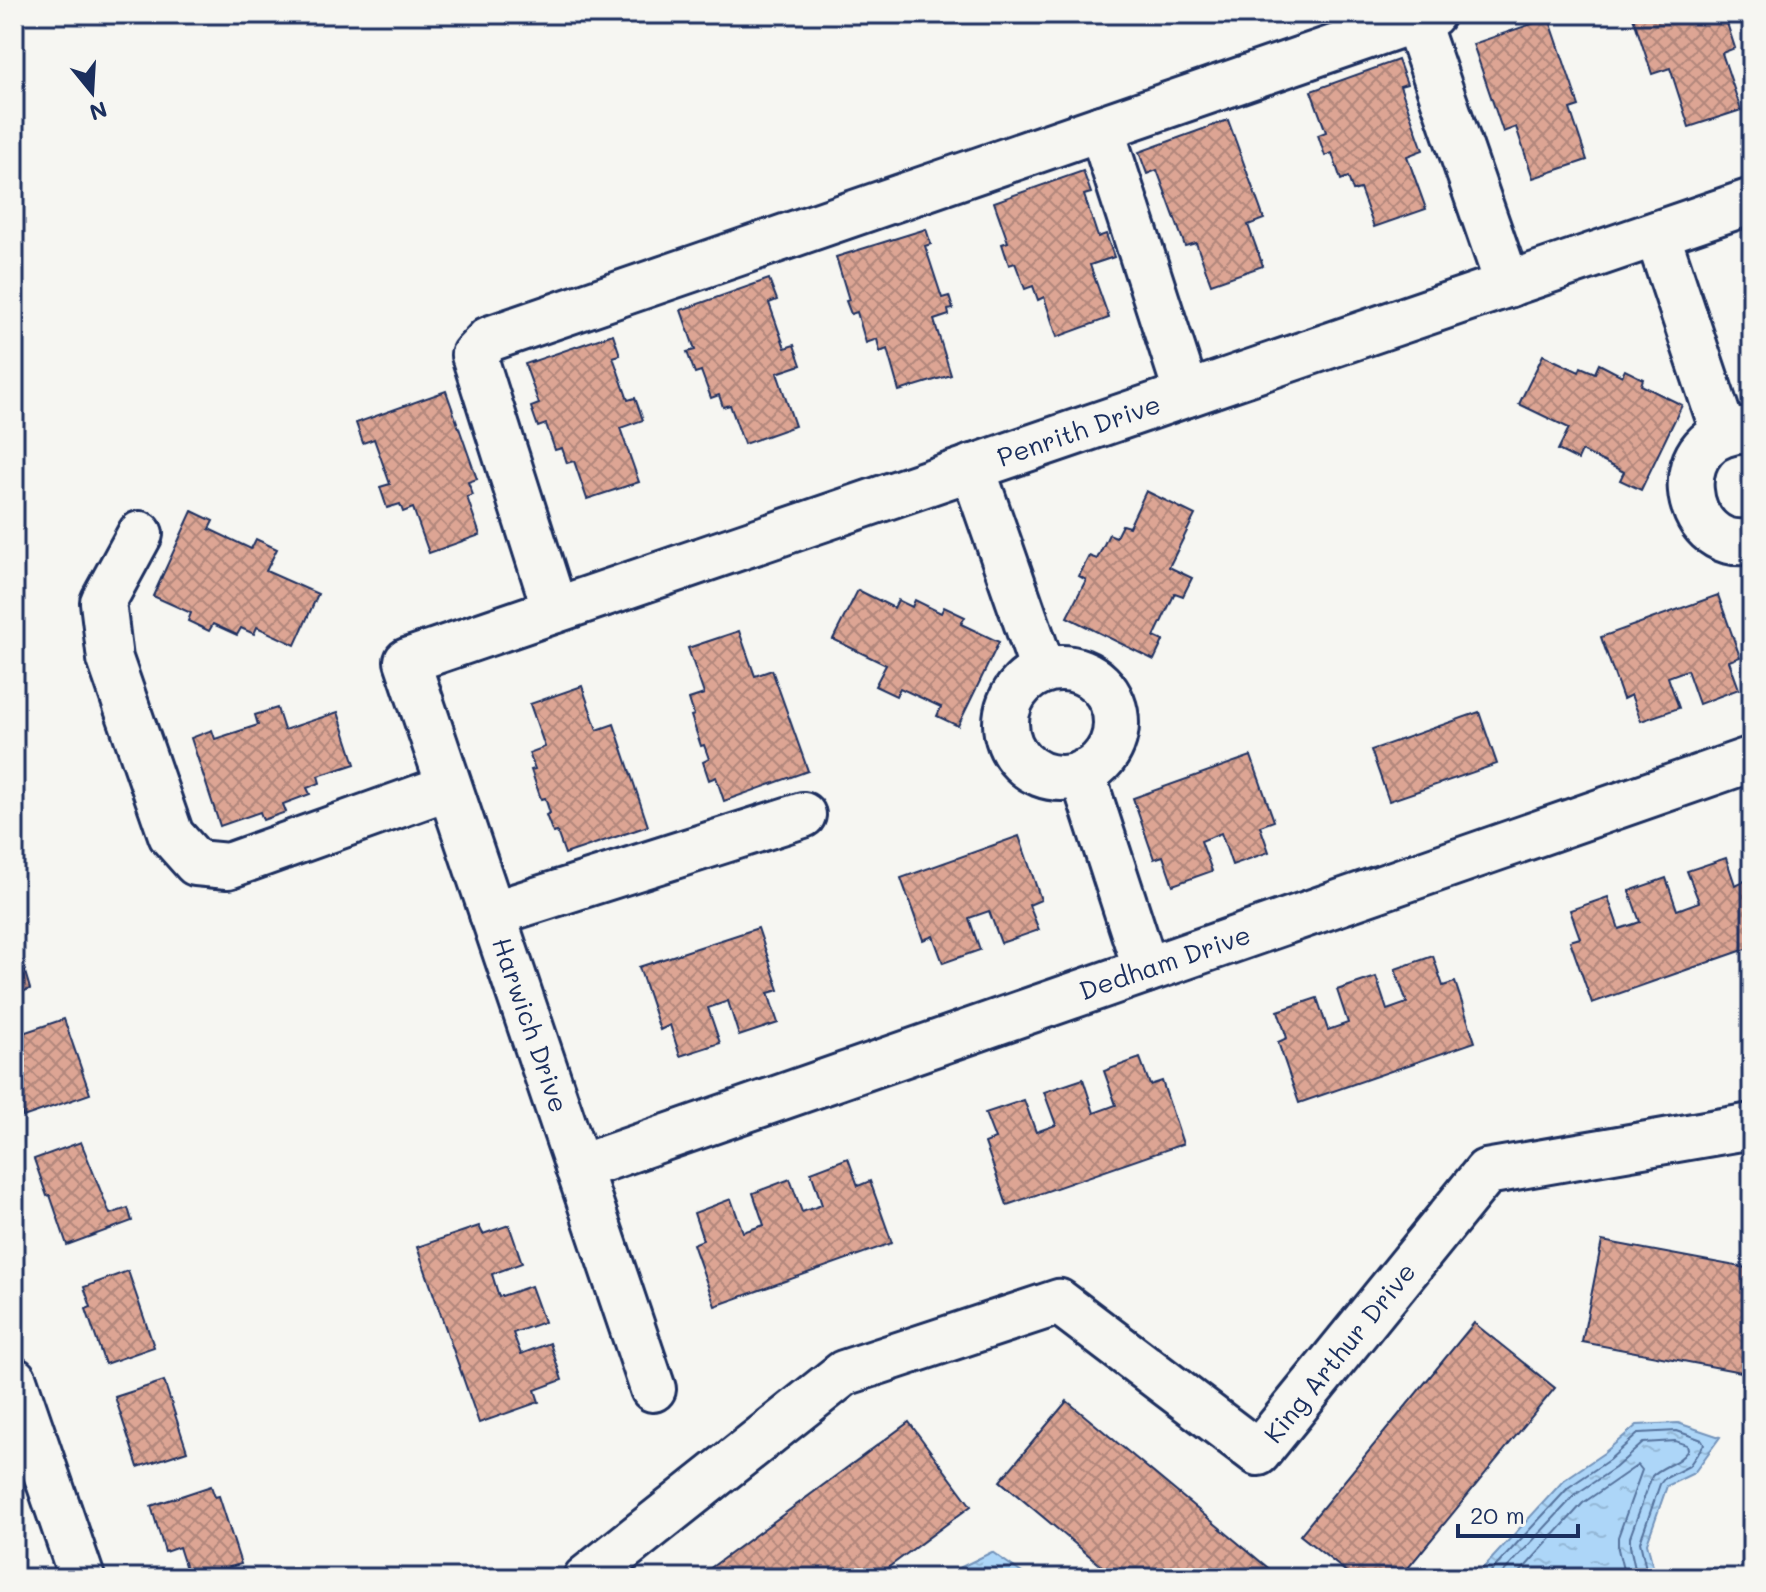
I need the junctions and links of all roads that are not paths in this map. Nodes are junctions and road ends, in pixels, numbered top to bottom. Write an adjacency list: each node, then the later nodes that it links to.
1 (1424, 17): 2 (street); 5 (street)
2 (1101, 128): 6 (street); 11 (street)
3 (1752, 201): 4 (street, Penrith Drive)
4 (1657, 234): 5 (street, Penrith Drive); 7 (street)
5 (1508, 285): 6 (street, Penrith Drive)
6 (1187, 394): 8 (street, Penrith Drive)
7 (1738, 433): 10 (street)
8 (972, 467): 11 (street, Penrith Drive); 13 (street)
9 (140, 534): 16 (street)
10 (1752, 541)
11 (555, 610): 12 (street, Penrith Drive)
12 (407, 661): 16 (street, Harwich Drive)
13 (1043, 670): 15 (street); 15 (street)
14 (1752, 759): 19 (street, Dedham Drive)
15 (1082, 773): 19 (street)
16 (449, 787): 18 (street, Harwich Drive)
17 (803, 815): 18 (street)
18 (492, 914): 21 (street, Harwich Drive)
19 (1146, 970): 21 (street, Dedham Drive)
20 (1752, 1126): 25 (street, King Arthur Drive)
21 (578, 1168): 23 (street, Harwich Drive)
22 (14, 1380): 24 (street)
23 (653, 1389)
24 (82, 1578)
25 (586, 1578)

